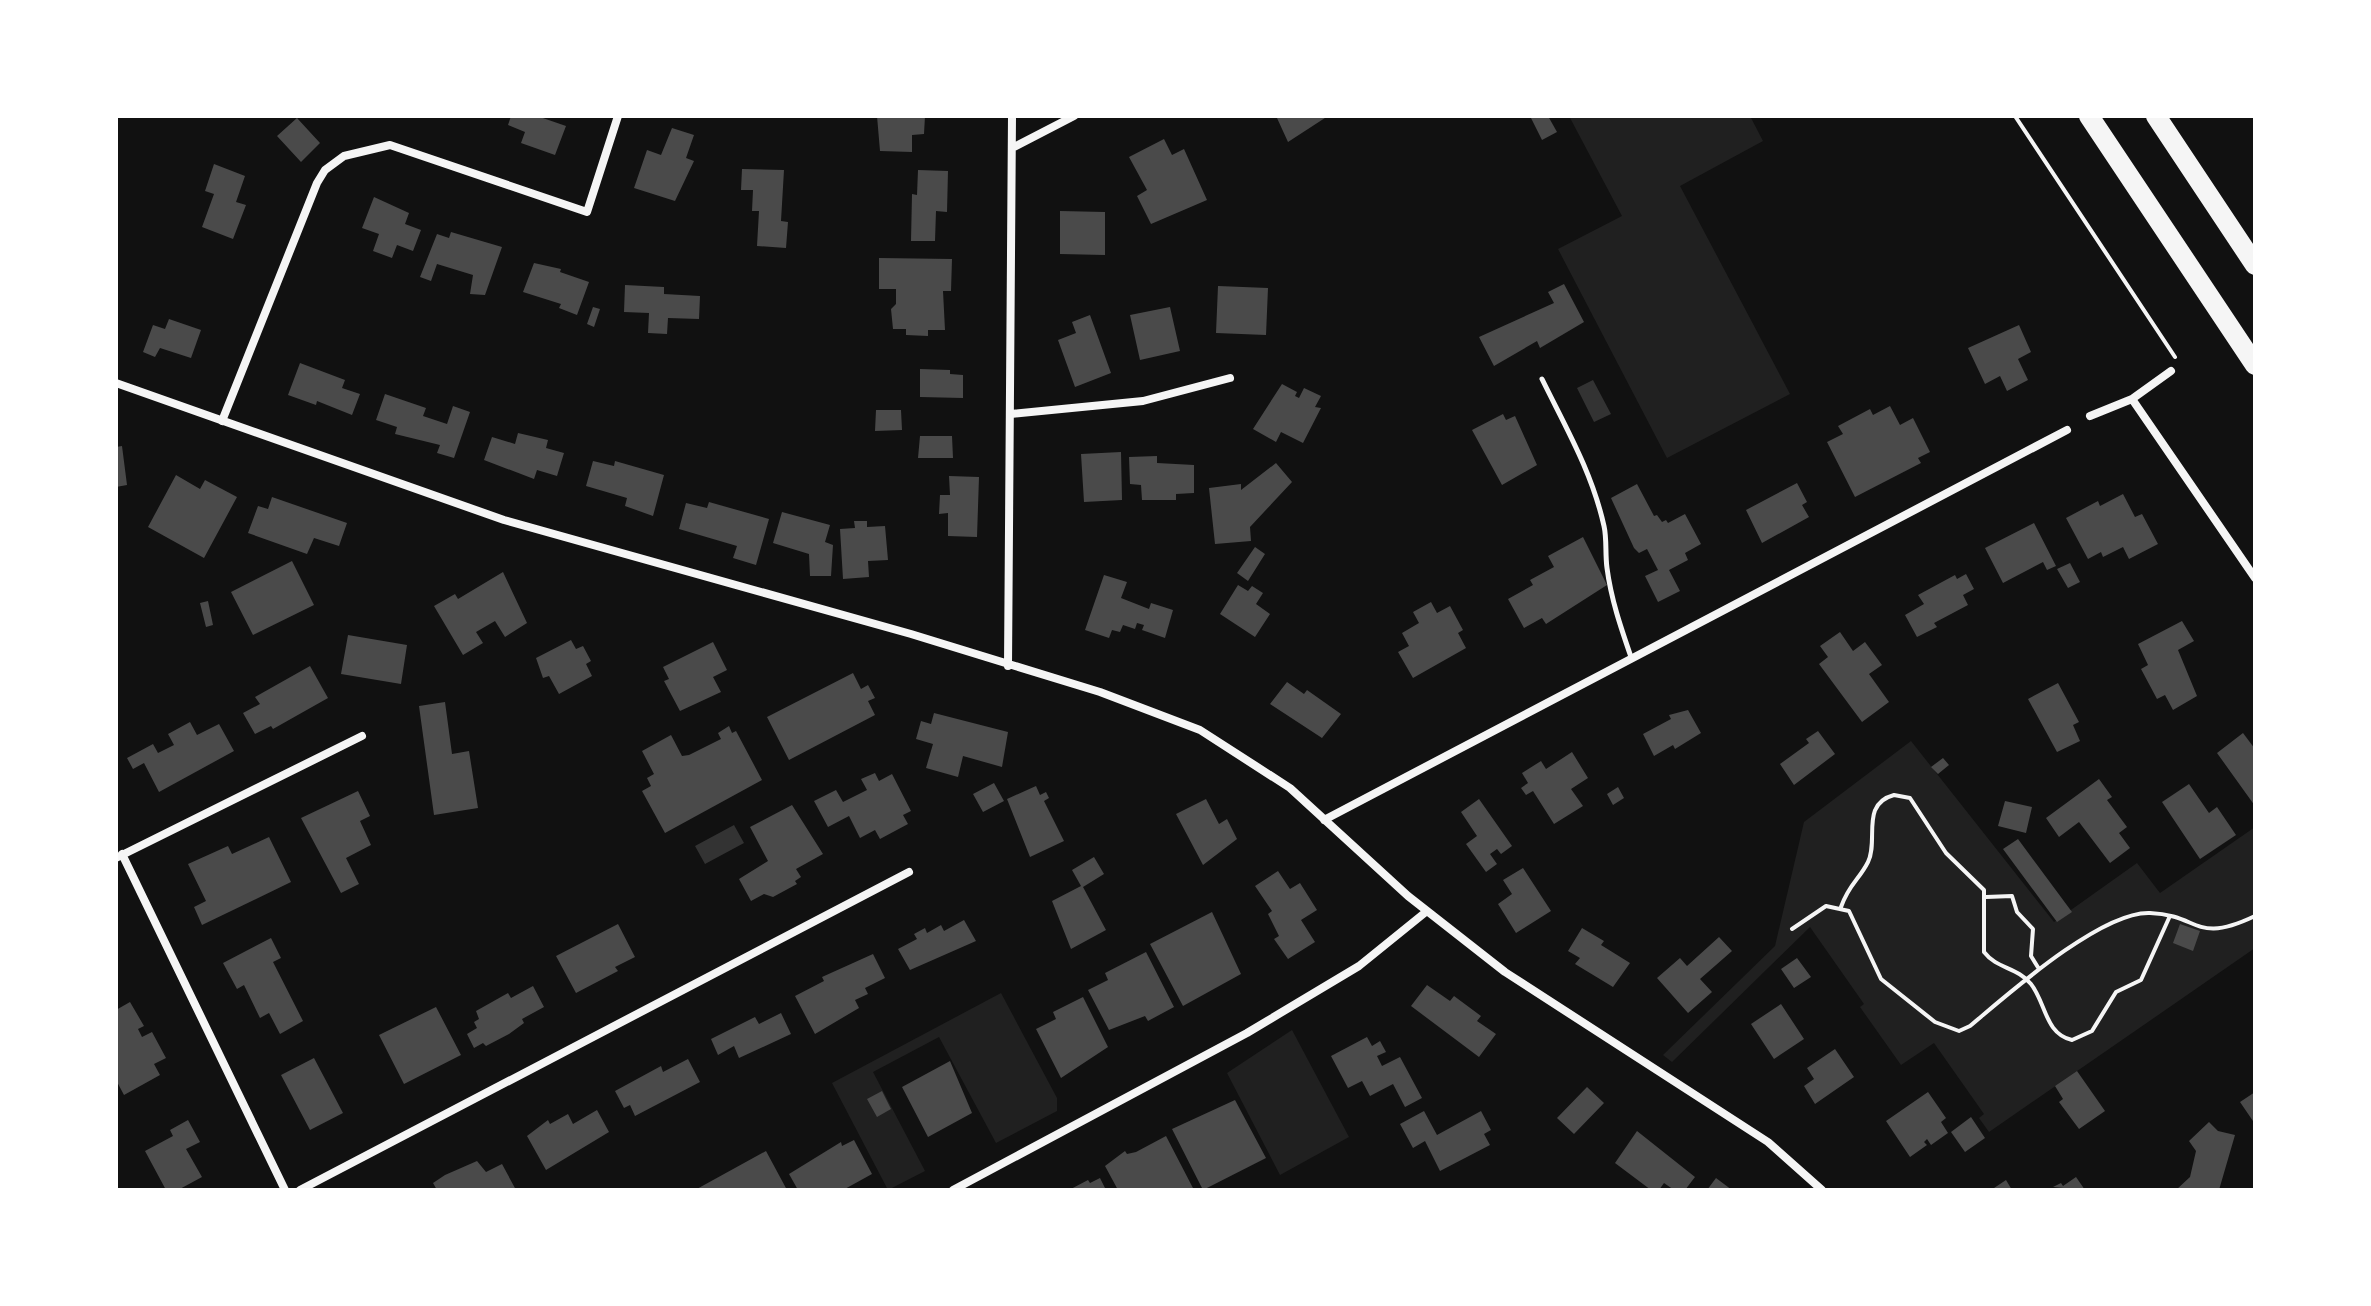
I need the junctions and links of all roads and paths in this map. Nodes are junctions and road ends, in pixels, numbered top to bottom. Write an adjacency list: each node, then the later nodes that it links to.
1 (618, 116): 17 (street)
2 (1012, 116): 7 (street)
3 (1074, 116): 7 (street)
4 (2015, 116): 10 (path)
5 (2089, 116): 9 (highway)
6 (2156, 116): 8 (highway)
7 (1012, 148): 15 (street)
8 (2253, 257)
9 (2255, 365)
10 (2171, 371): 14 (street)
11 (1230, 378): 15 (street)
12 (1542, 379): 20 (lane)
13 (116, 383): 17 (street)
14 (2132, 399): 16 (street); 19 (street)
15 (1011, 414): 21 (street)
16 (2090, 416)
17 (222, 421): 21 (street)
18 (2067, 430): 20 (street)
19 (2255, 578)
20 (1631, 657): 23 (street)
21 (1008, 666): 23 (street)
22 (362, 736): 24 (street)
23 (1324, 820): 28 (street)
24 (119, 856): 34 (street)
25 (909, 872): 35 (street)
26 (1986, 897): 27 (path); 32 (path); 33 (path)
27 (1841, 907): 31 (path); 33 (path)
28 (1427, 911): 36 (street); 37 (street)
29 (2255, 916): 30 (path)
30 (2169, 918): 32 (path); 33 (path)
31 (1792, 929)
32 (2039, 969): 33 (path)
33 (2026, 979)
34 (285, 1190)
35 (300, 1190)
36 (953, 1190)
37 (1822, 1190)

